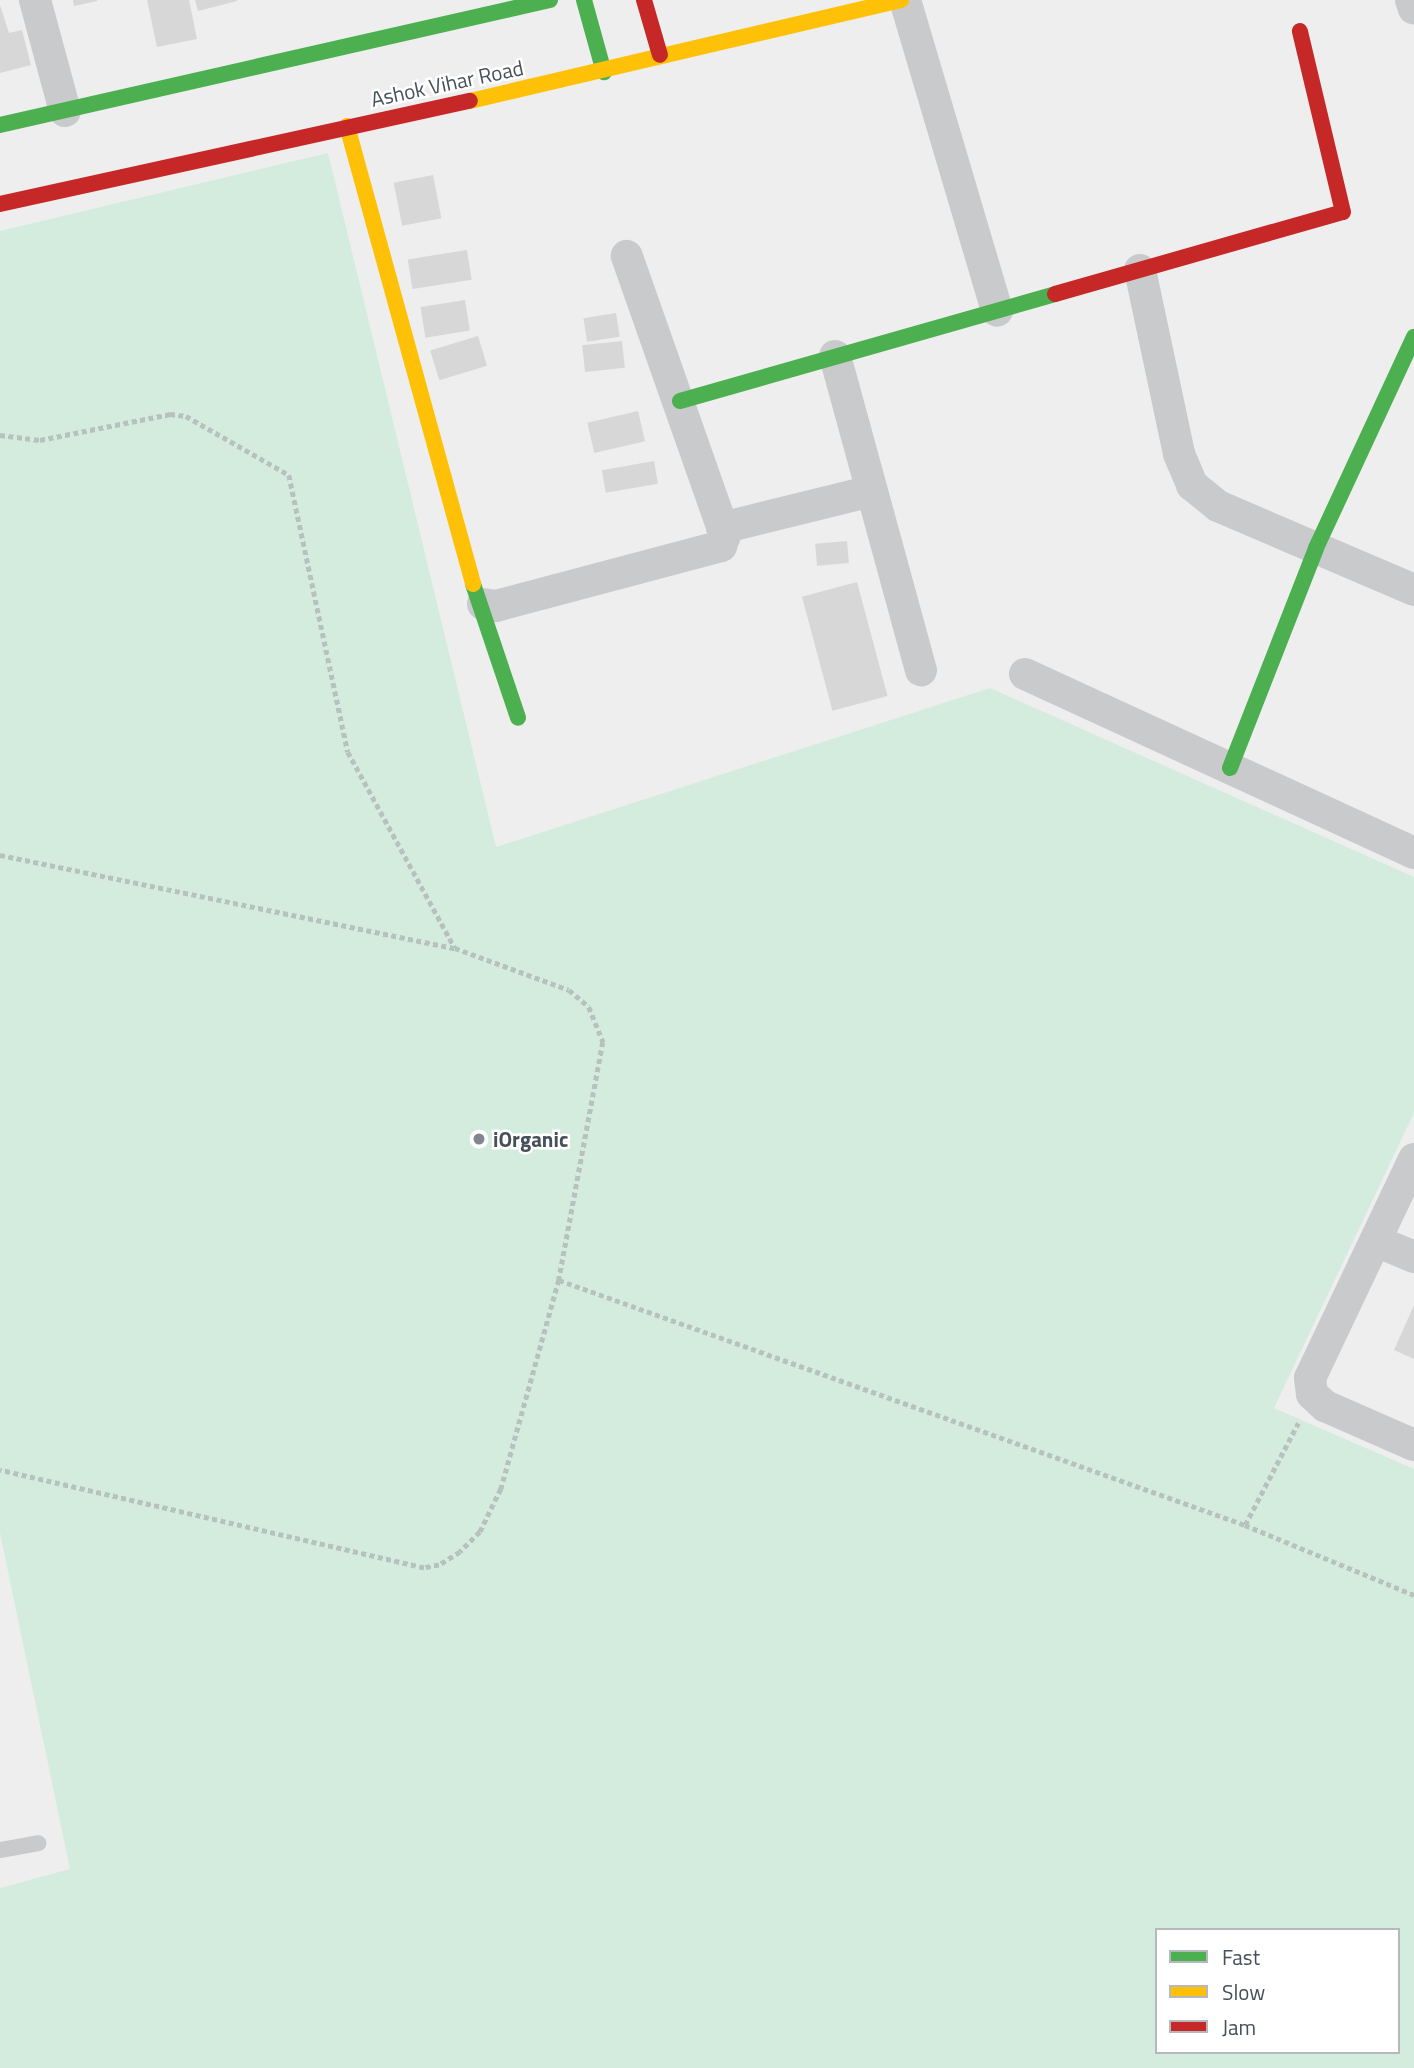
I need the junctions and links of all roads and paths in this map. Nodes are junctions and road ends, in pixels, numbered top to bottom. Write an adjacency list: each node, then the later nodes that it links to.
1 (35, 0): 11 (street)
2 (550, 0): 11 (street)
3 (584, 0): 10 (street)
4 (644, 0): 9 (street)
5 (903, 0): 9 (street, Ashok Vihar Road); 17 (street)
6 (1411, 0): 7 (street)
7 (1414, 9)
8 (1300, 31): 16 (street)
9 (660, 55): 10 (street, Ashok Vihar Road)
10 (604, 72): 13 (street, Ashok Vihar Road)
11 (65, 111): 12 (street)
12 (0, 125)
13 (347, 125): 14 (street, Ashok Vihar Road); 26 (street)
14 (0, 204)
15 (627, 256): 20 (street)
16 (1139, 270): 17 (street); 24 (street)
17 (997, 311): 19 (street)
18 (1414, 337): 24 (street)
19 (835, 356): 20 (street); 22 (street)
20 (680, 401): 23 (street)
21 (0, 435): 33 (path)
22 (872, 491): 23 (street); 27 (street)
23 (722, 528): 26 (street)
24 (1316, 548): 25 (street); 30 (street)
25 (1414, 590)
26 (483, 604): 29 (street)
27 (921, 670)
28 (1025, 674): 30 (street)
29 (518, 718)
30 (1230, 768): 31 (street)
31 (1414, 853)
32 (0, 855): 33 (path)
33 (455, 948): 37 (path)
34 (1414, 1159): 35 (street)
35 (1376, 1241): 36 (street); 38 (street)
36 (1414, 1257)
37 (559, 1280): 40 (path); 41 (path)
38 (1312, 1394): 39 (street); 41 (path)
39 (1414, 1445)
40 (0, 1470)
41 (1245, 1525): 42 (path)
42 (1414, 1595)
43 (38, 1843): 44 (lane)
44 (0, 1850)

